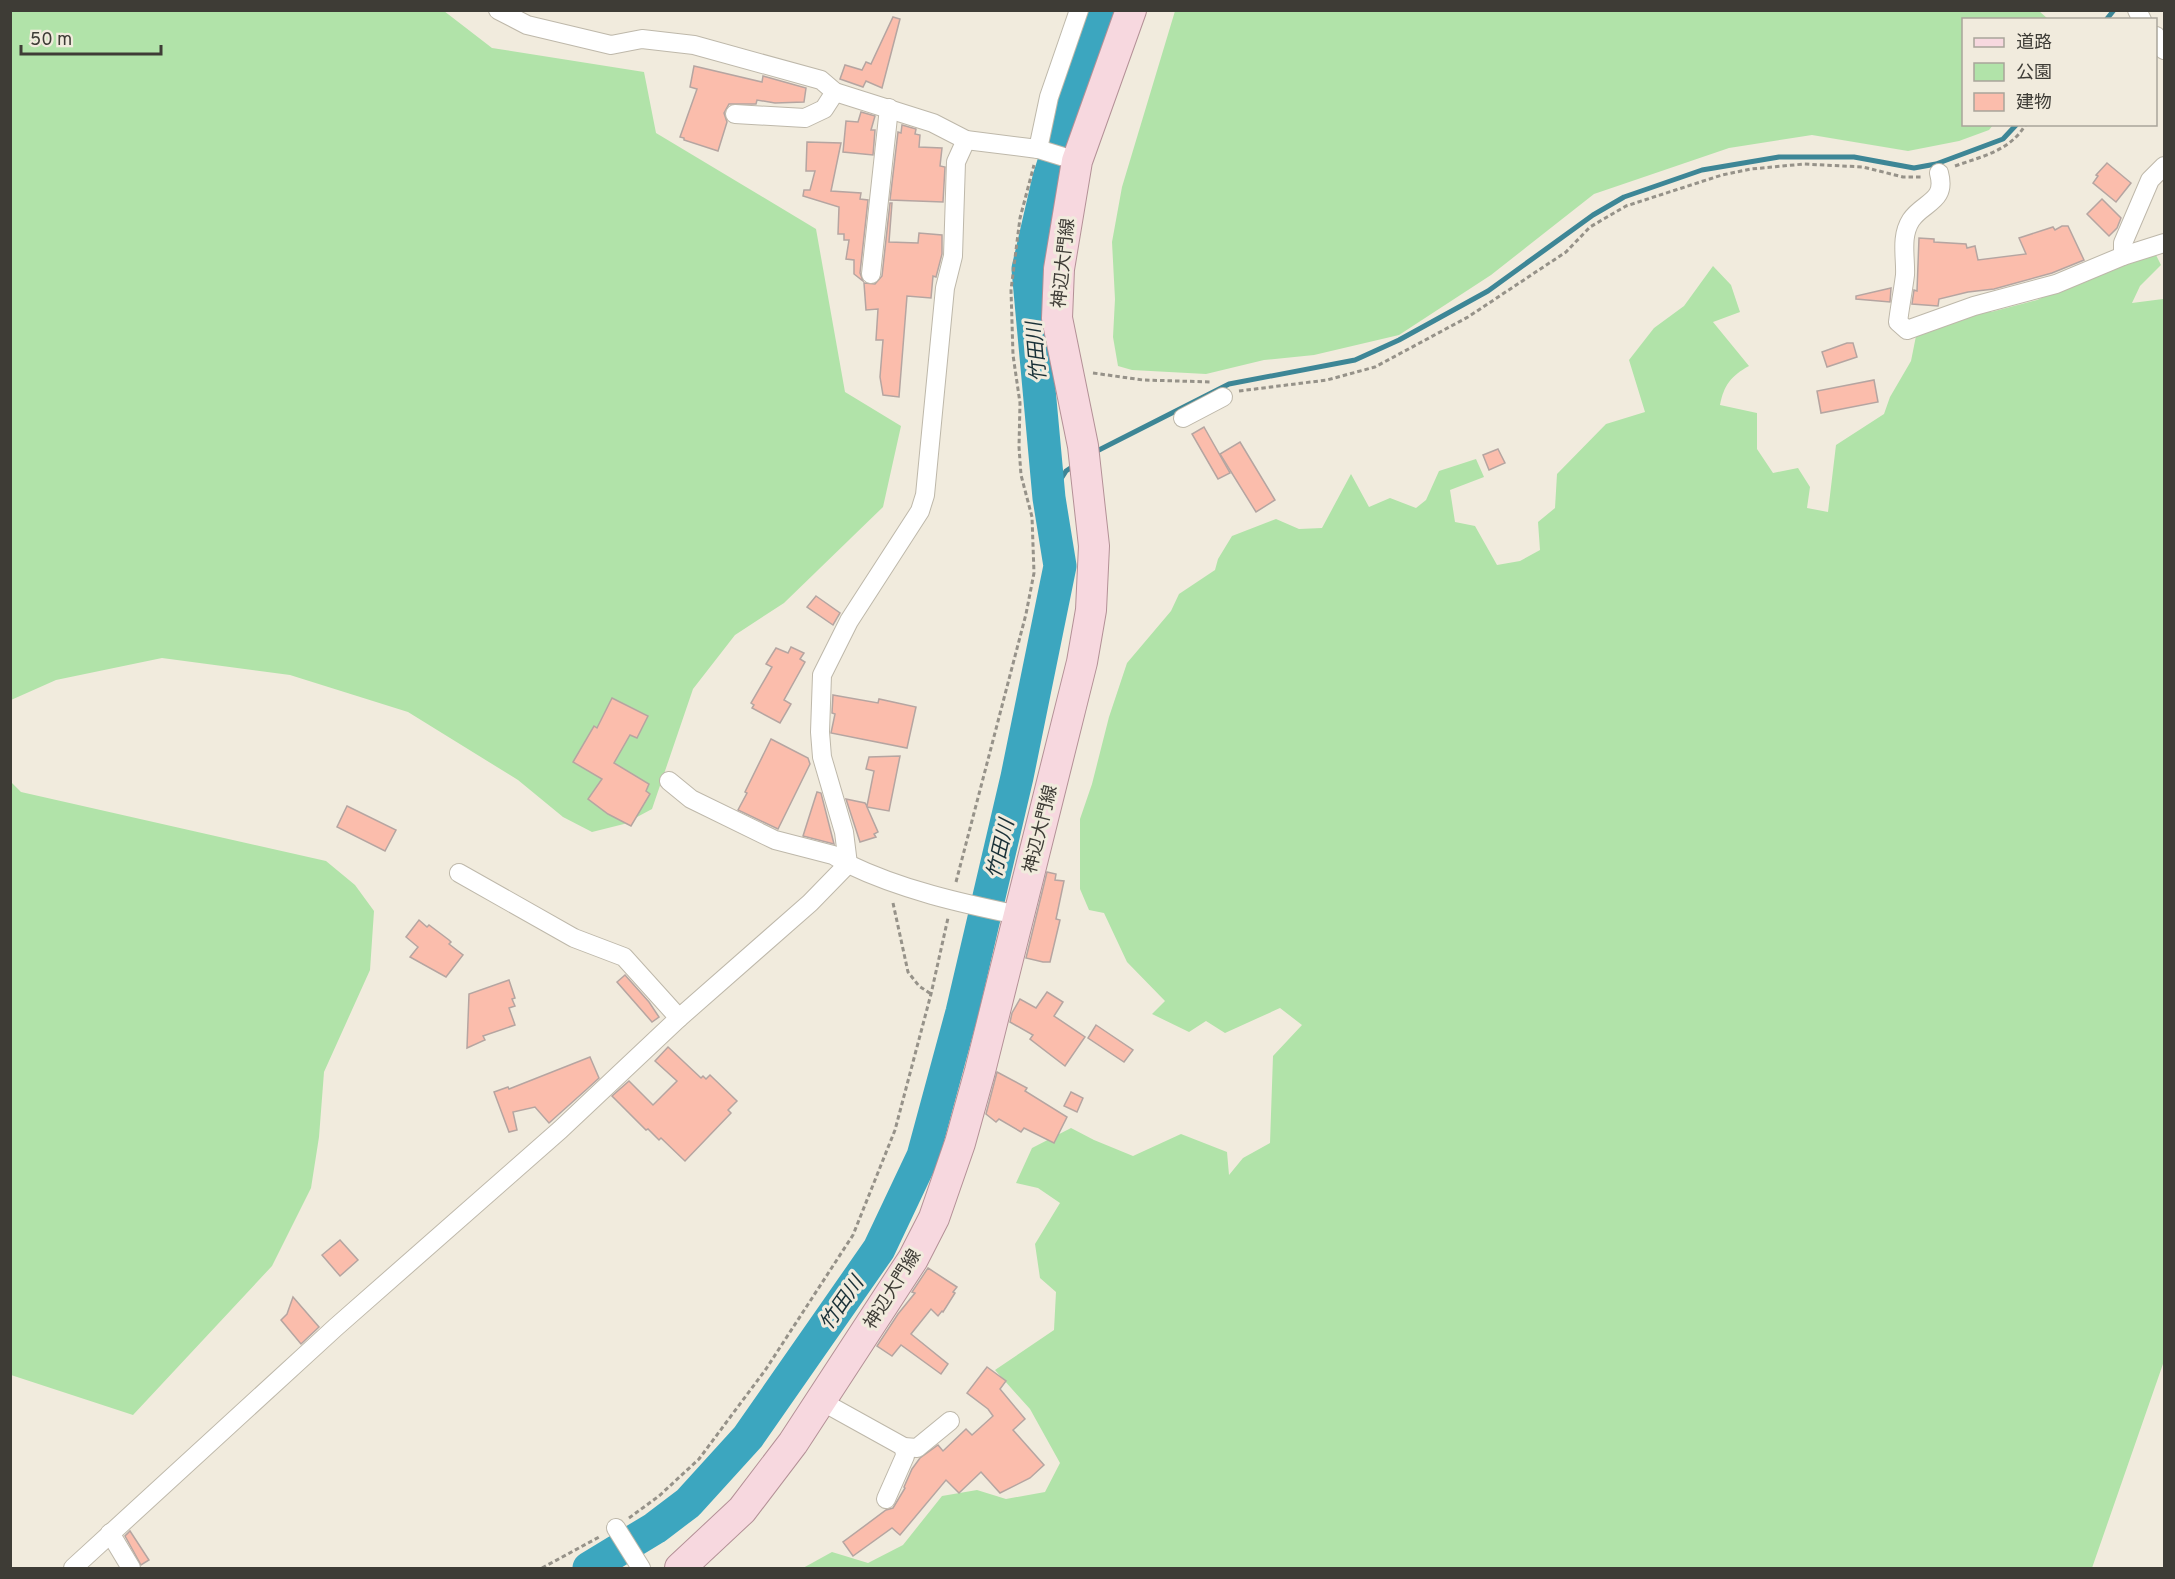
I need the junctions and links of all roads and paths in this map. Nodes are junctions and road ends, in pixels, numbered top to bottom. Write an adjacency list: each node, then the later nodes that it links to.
1 (498, 10): 4 (street)
2 (1079, 10): 9 (street)
3 (1131, 10): 10 (main road, 神辺大門線)
4 (835, 92): 5 (street); 6 (street)
5 (889, 108): 8 (street); 15 (street)
6 (735, 114)
7 (2024, 126): 12 (path)
8 (966, 140): 9 (street); 20 (street)
9 (1040, 150): 10 (street); 23 (path)
10 (1071, 159): 16 (main road, 神辺大門線)
11 (2164, 166): 14 (street)
12 (1939, 172): 14 (street); 17 (path)
13 (2164, 243): 14 (street)
14 (2123, 256)
15 (871, 274)
16 (1067, 369): 17 (path); 24 (main road, 神辺大門線)
17 (1219, 391): 18 (street)
18 (1183, 418)
19 (669, 781): 20 (street)
20 (848, 864): 22 (street); 26 (street)
21 (459, 873): 26 (street)
22 (889, 882): 23 (street); 25 (path)
23 (955, 900): 24 (street); 25 (path)
24 (1012, 913): 27 (main road, 神辺大門線)
25 (931, 994): 31 (path)
26 (680, 1018): 32 (street)
27 (820, 1401): 29 (street); 37 (main road, 神辺大門線)
28 (950, 1421): 29 (street)
29 (904, 1447): 30 (street)
30 (886, 1499)
31 (618, 1531): 35 (path); 36 (street)
32 (110, 1533): 33 (street); 34 (street)
33 (73, 1569)
34 (131, 1569)
35 (542, 1569)
36 (641, 1569)
37 (680, 1569)

